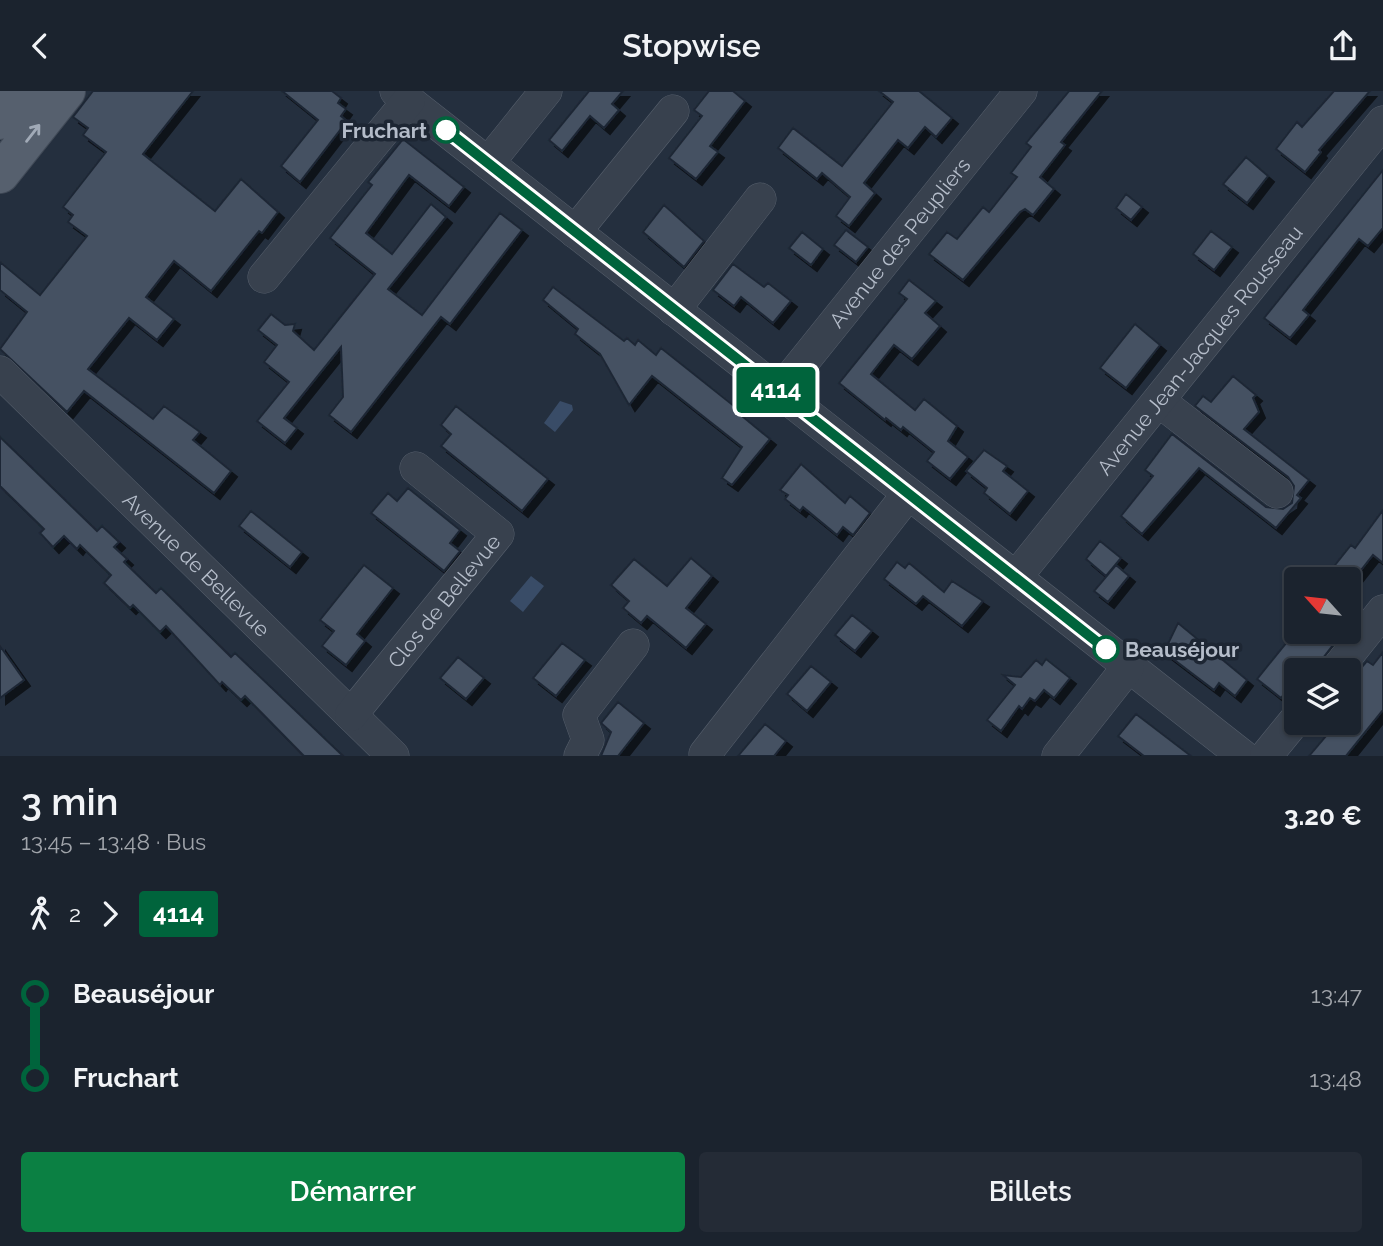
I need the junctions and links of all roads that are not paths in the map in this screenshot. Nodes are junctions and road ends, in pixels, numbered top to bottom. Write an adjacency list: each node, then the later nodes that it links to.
1 (23, 91): 7 (main road)
2 (66, 91): 10 (main road, one-way to 2)
3 (546, 91): 9 (street)
4 (1021, 91): 16 (street, Avenue des Peupliers)
5 (402, 96): 9 (street); 13 (street)
6 (673, 111): 12 (street)
7 (0, 120)
8 (1383, 122): 17 (street, Avenue Jean-Jacques Rousseau)
9 (488, 163): 12 (street)
10 (0, 174)
11 (760, 199): 14 (street)
12 (575, 232): 14 (street)
13 (264, 277)
14 (674, 310): 16 (street)
15 (0, 372): 26 (street, Avenue de Bellevue)
16 (779, 393): 20 (street)
17 (1158, 401): 19 (street); 21 (street, Avenue Jean-Jacques Rousseau)
18 (416, 468): 26 (street, Clos de Bellevue)
19 (1277, 492)
20 (908, 494): 21 (street); 28 (street)
21 (1016, 577): 25 (street)
22 (1383, 611): 24 (street)
23 (633, 645): 30 (street)
24 (1346, 658)
25 (1128, 667): 31 (street); 32 (street)
26 (351, 715): 29 (street, Avenue de Bellevue)
27 (1284, 735): 33 (street)
28 (705, 754)
29 (393, 756)
30 (580, 756)
31 (1058, 756)
32 (1243, 756)
33 (1266, 756)

